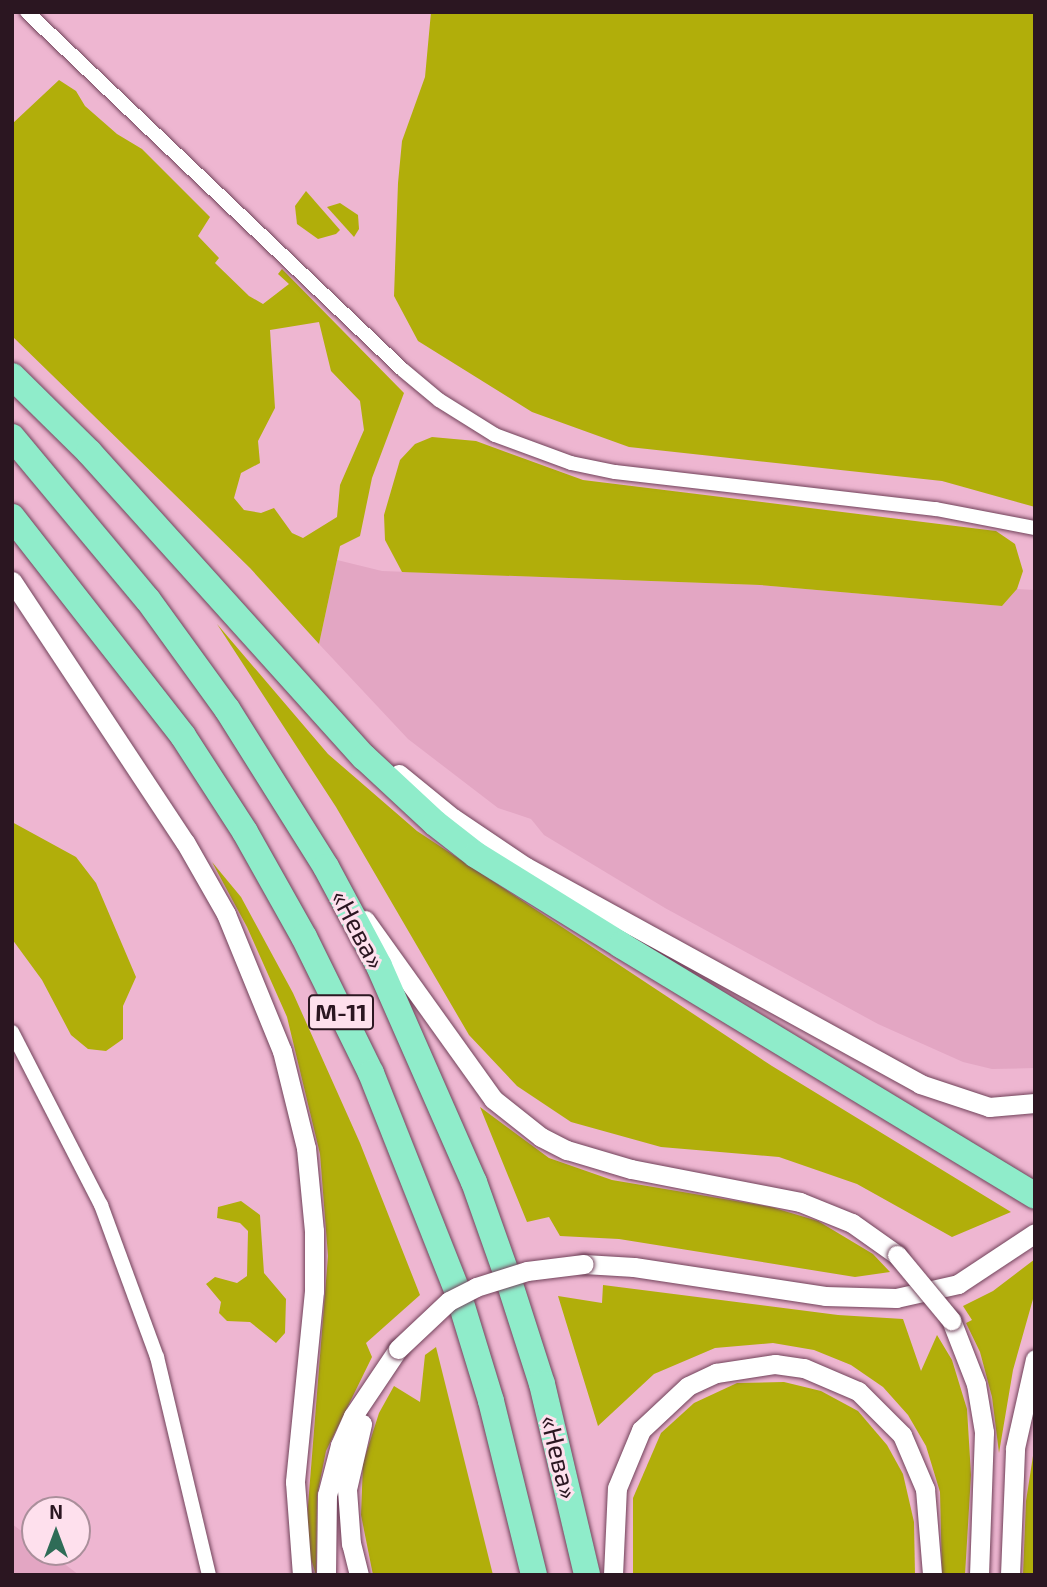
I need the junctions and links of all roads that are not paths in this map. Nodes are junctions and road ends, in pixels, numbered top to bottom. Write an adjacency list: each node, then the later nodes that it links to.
1 (27, 12): 5 (street)
2 (12, 376): 7 (highway)
3 (12, 437): 8 (highway, «Нева» / М-11)
4 (12, 517): 19 (highway, «Нева» / М-11)
5 (1035, 528)
6 (12, 581): 16 (street)
7 (324, 709): 10 (street); 11 (highway)
8 (326, 867): 20 (highway, «Нева» / М-11); 23 (street, bridge)
9 (12, 1032): 15 (street)
10 (1035, 1103)
11 (1026, 1191)
12 (1035, 1233): 14 (street, bridge)
13 (1035, 1359): 24 (street)
14 (376, 1379): 17 (street); 18 (street)
15 (209, 1575)
16 (302, 1575)
17 (326, 1575)
18 (359, 1575)
19 (534, 1575)
20 (587, 1575)
21 (613, 1575): 22 (street)
22 (932, 1575)
23 (979, 1575)
24 (1010, 1575)

